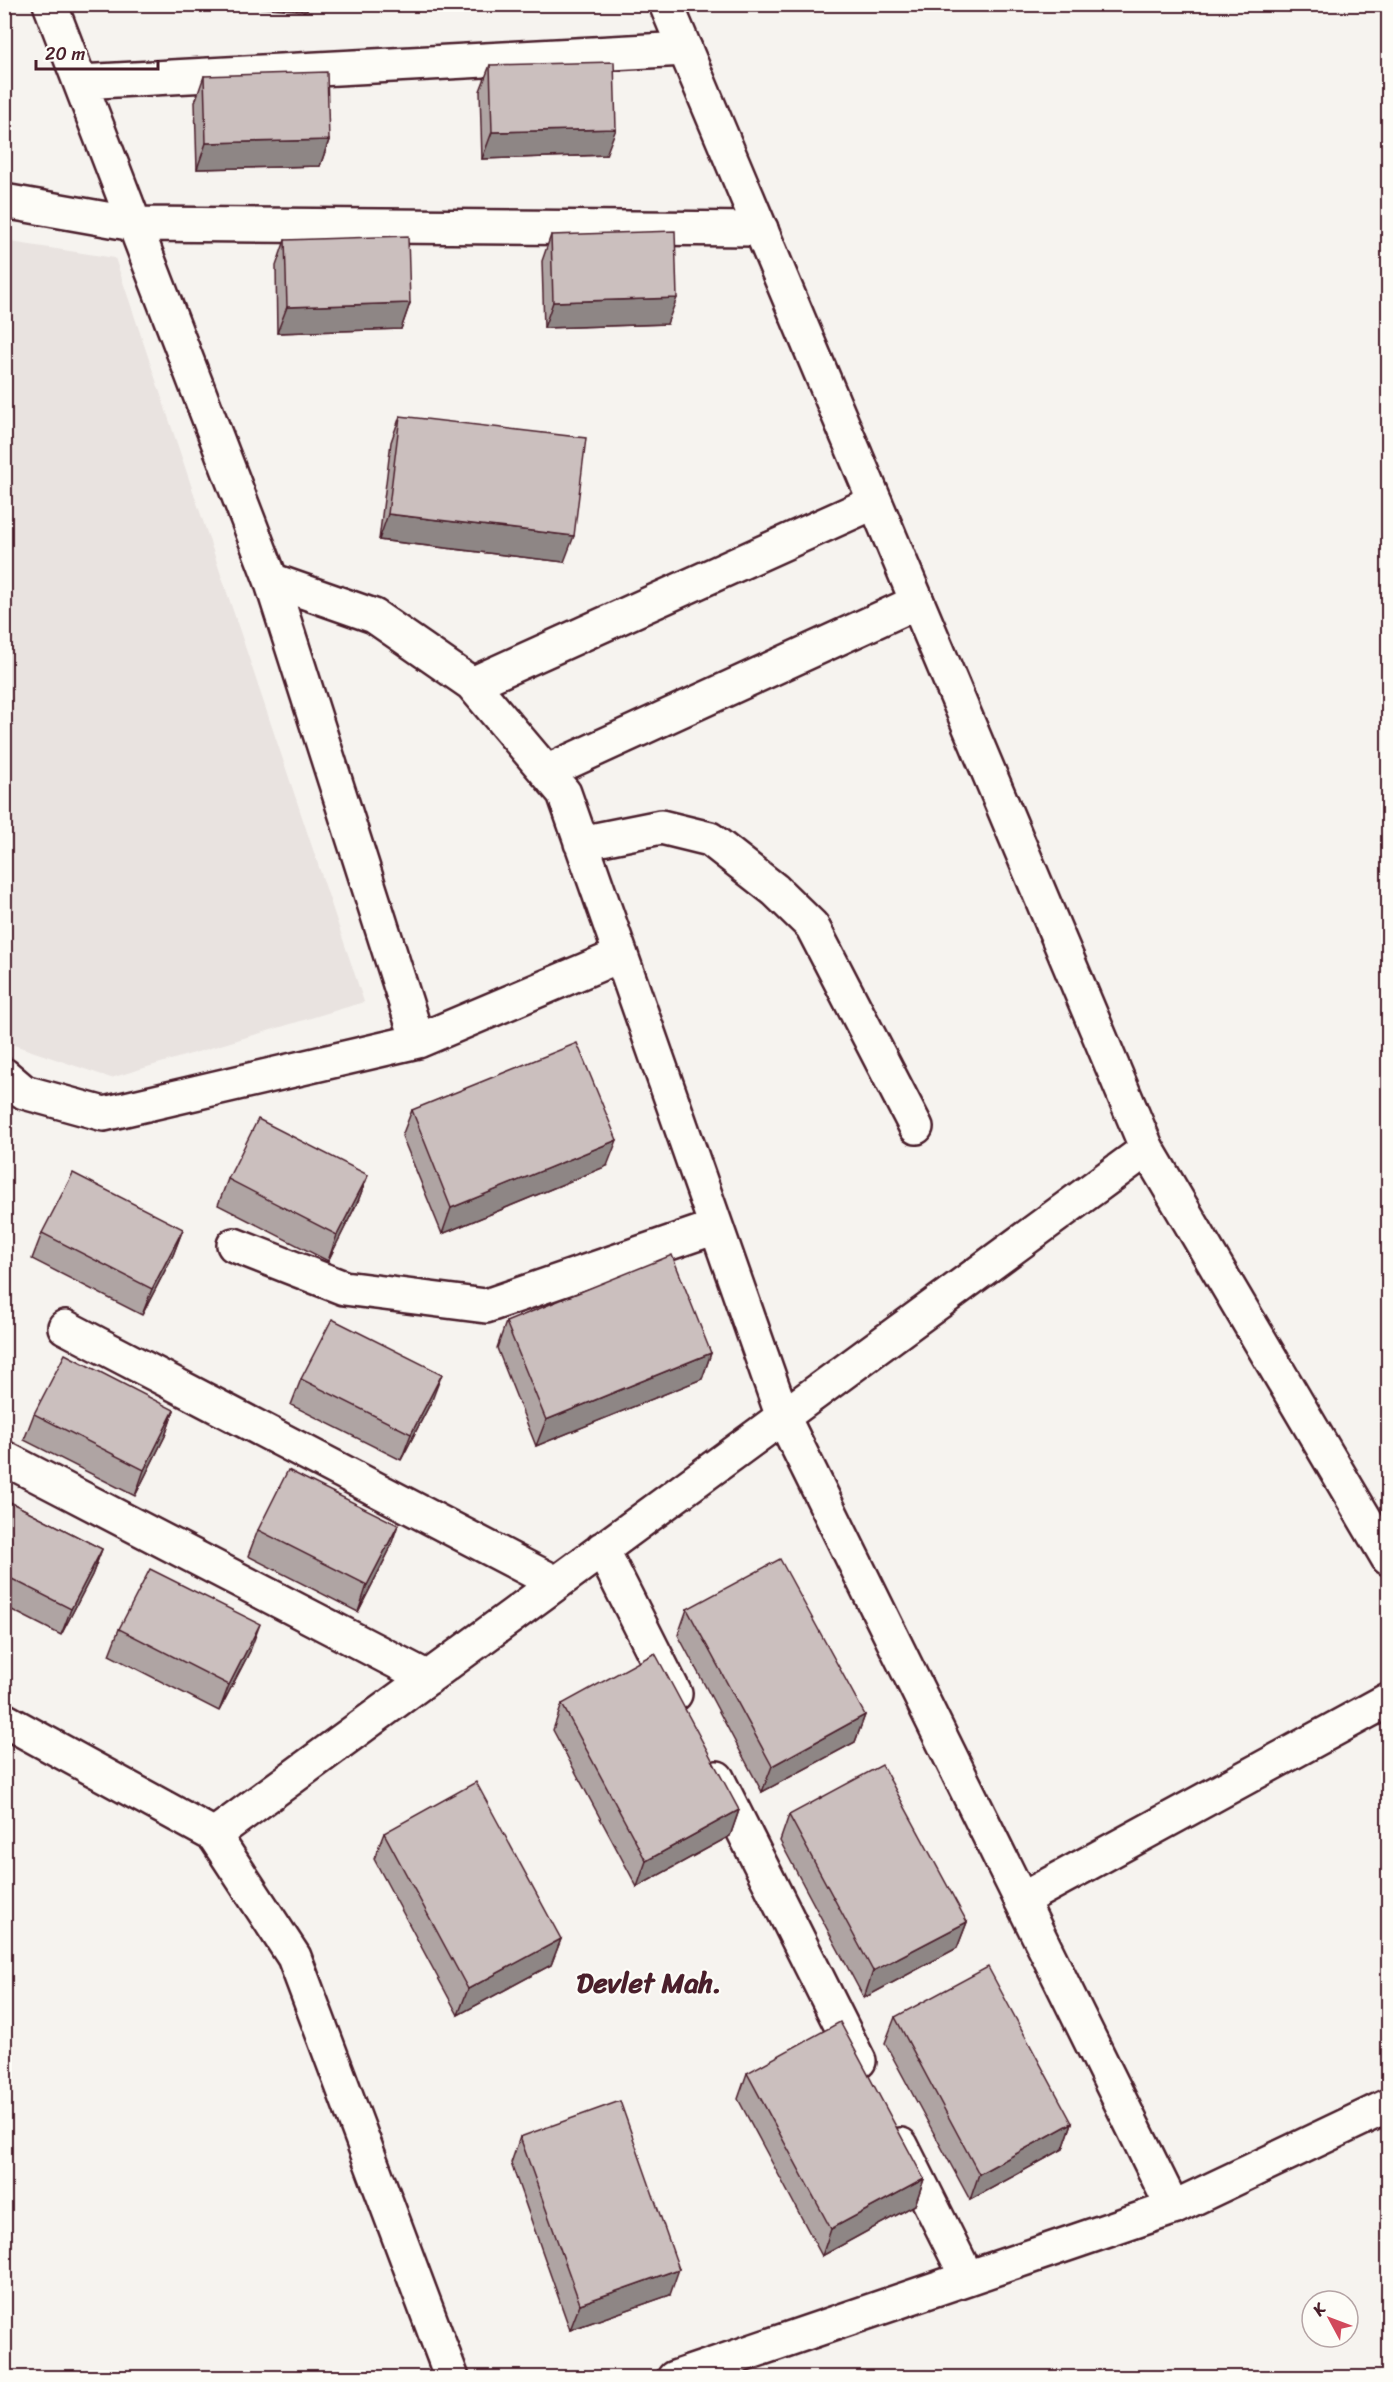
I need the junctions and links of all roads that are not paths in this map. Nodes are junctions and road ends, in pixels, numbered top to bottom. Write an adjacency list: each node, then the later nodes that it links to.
1 (50, 4): 4 (street)
2 (666, 4): 3 (street)
3 (685, 49): 4 (street); 7 (street)
4 (80, 82): 6 (street)
5 (4, 201): 6 (street)
6 (134, 224): 7 (street); 9 (street)
7 (761, 229): 8 (street)
8 (875, 502): 10 (street); 11 (street)
9 (271, 580): 11 (street); 15 (street)
10 (917, 602): 12 (street); 18 (street)
11 (472, 684): 12 (street)
12 (546, 772): 13 (street)
13 (581, 843): 14 (street); 17 (street)
14 (621, 955): 15 (street); 19 (street)
15 (418, 1041): 16 (street)
16 (4, 1075)
17 (916, 1127)
18 (1147, 1149): 22 (street); 25 (street)
19 (716, 1227): 20 (street); 22 (street)
20 (234, 1245)
21 (65, 1327): 26 (street)
22 (783, 1417): 24 (street); 33 (street)
23 (4, 1458): 27 (street)
24 (602, 1550): 26 (street); 30 (street)
25 (1389, 1558)
26 (556, 1583): 27 (street)
27 (428, 1677): 32 (street)
28 (1389, 1700): 33 (street)
29 (4, 1720): 32 (street)
30 (688, 1721)
31 (704, 1753): 34 (street)
32 (214, 1835): 39 (street)
33 (1021, 1900): 37 (street)
34 (871, 2085)
35 (1389, 2106): 37 (street)
36 (887, 2117): 38 (street)
37 (1173, 2208): 38 (street)
38 (967, 2277): 40 (street)
39 (452, 2378)
40 (674, 2378)

